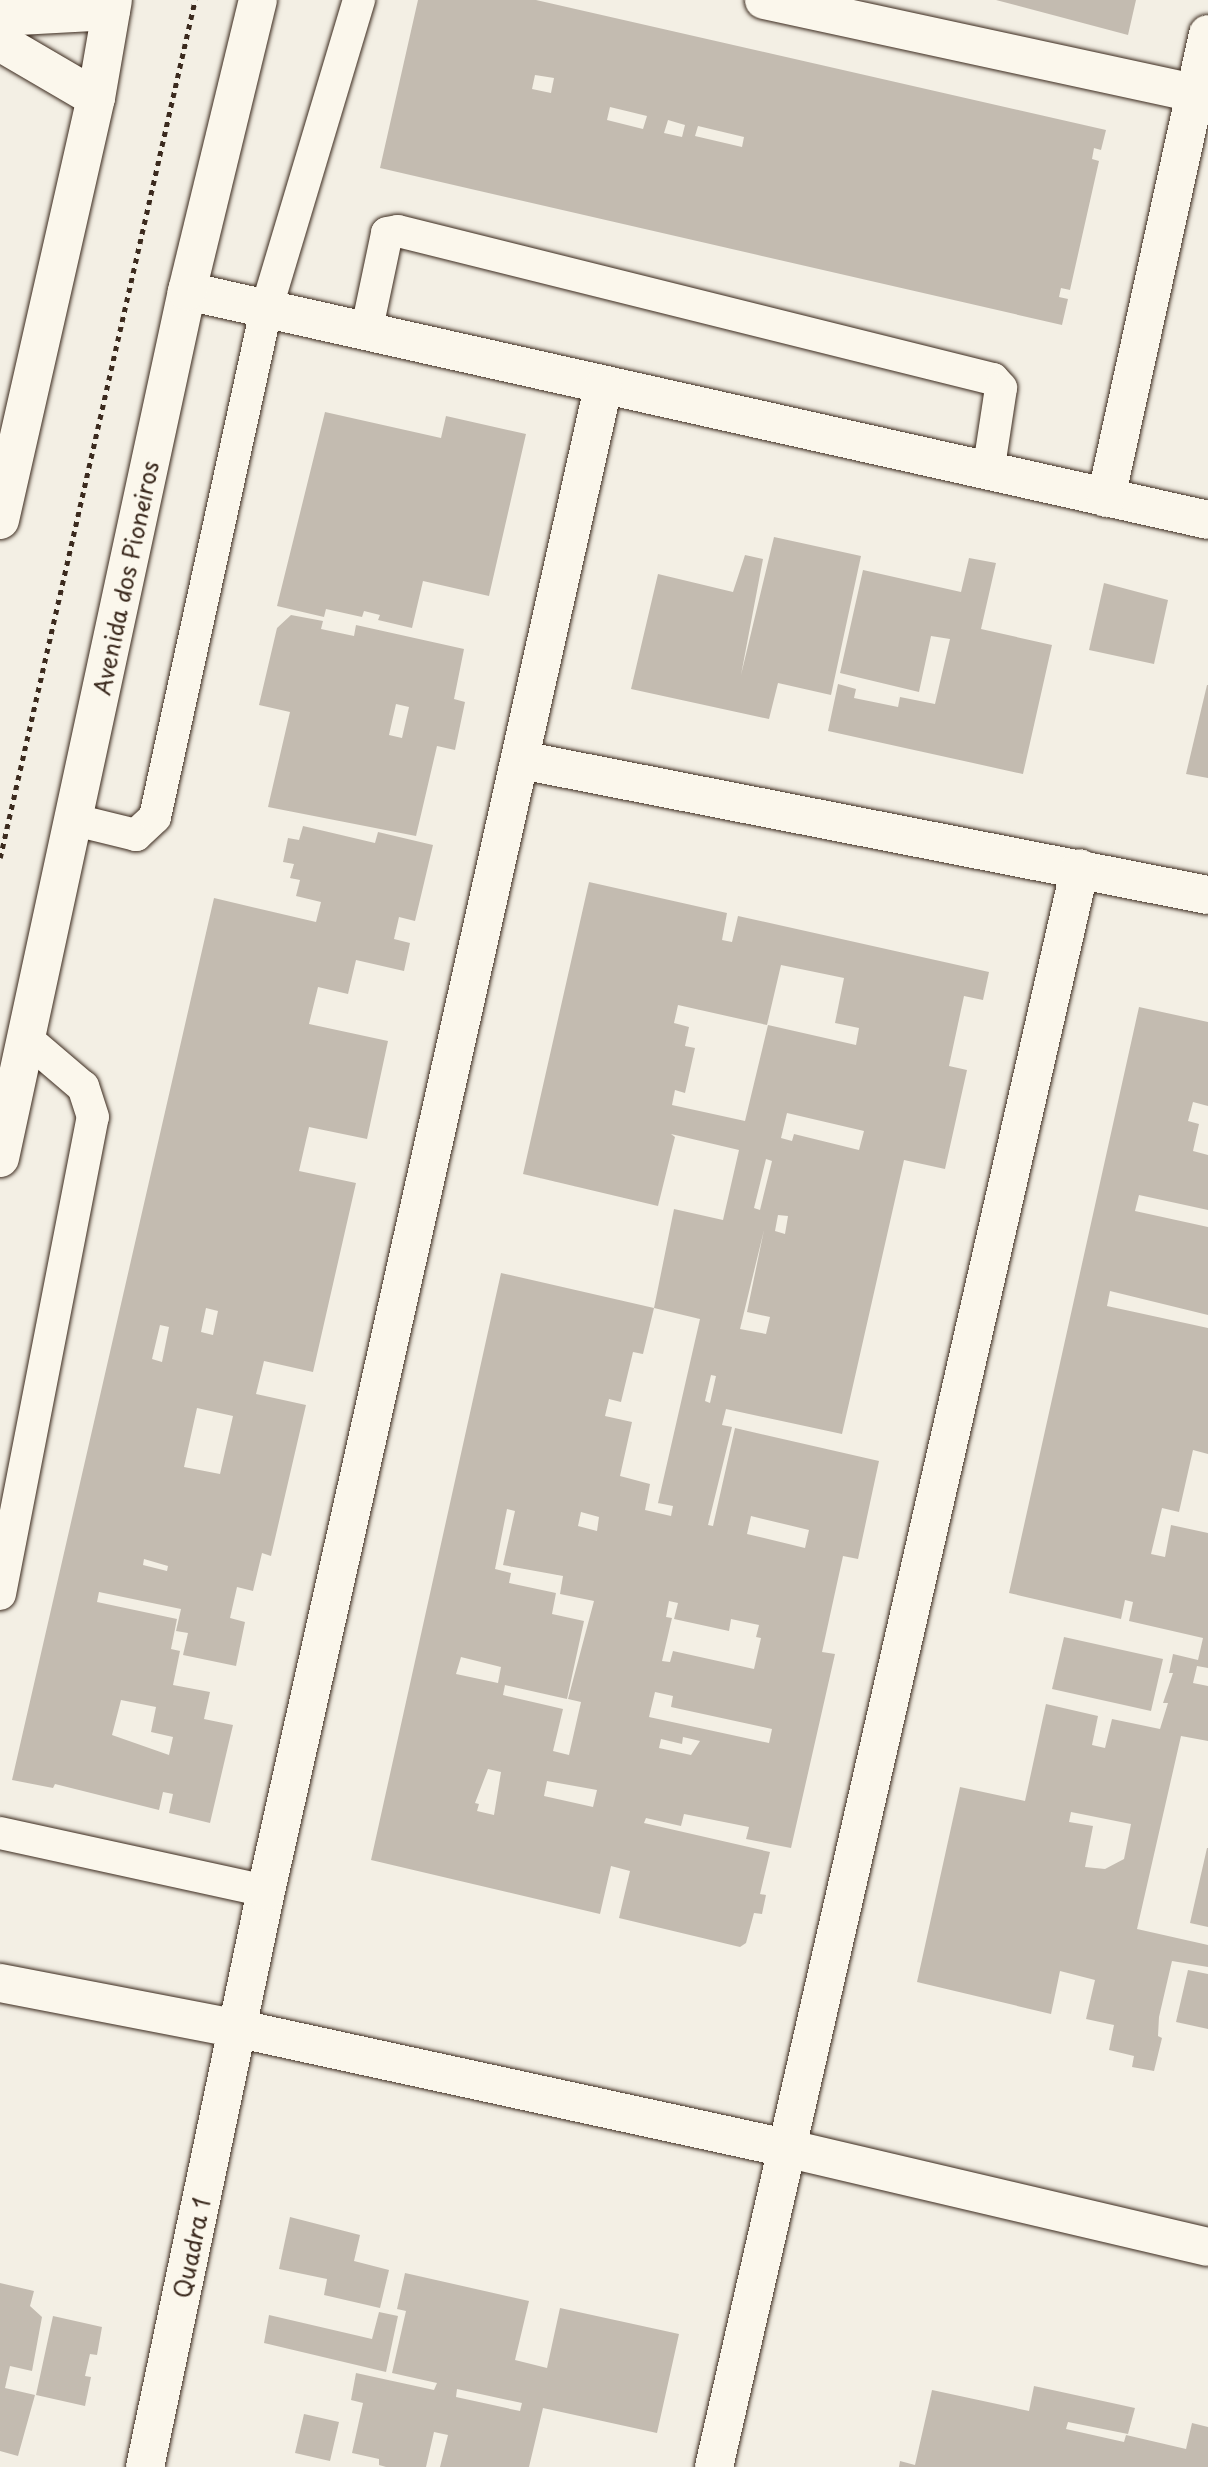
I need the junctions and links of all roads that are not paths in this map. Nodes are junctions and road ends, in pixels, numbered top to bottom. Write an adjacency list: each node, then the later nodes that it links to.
1 (258, 0): 10 (street, Avenida dos Pioneiros)
2 (359, 0): 11 (lane)
3 (764, 0): 8 (street)
4 (112, 6): 5 (street); 9 (street)
5 (0, 17)
6 (1208, 34): 8 (street)
7 (0, 42): 9 (street)
8 (1194, 93): 15 (street)
9 (96, 98): 16 (street)
10 (187, 291): 11 (street); 19 (street, Avenida dos Pioneiros)
11 (266, 310): 12 (street); 19 (lane)
12 (366, 333): 13 (street); 14 (lane)
13 (603, 387): 14 (street); 18 (street, Quadra 1)
14 (988, 473): 15 (street)
15 (1106, 498): 17 (street)
16 (0, 520)
17 (1208, 520)
18 (521, 760): 20 (street); 26 (street, Quadra 1)
19 (75, 820): 22 (street, Avenida dos Pioneiros)
20 (1080, 868): 21 (street); 29 (street)
21 (1208, 895)
22 (28, 1040): 23 (street, Avenida dos Pioneiros); 24 (lane)
23 (0, 1158)
24 (0, 1594)
25 (0, 1833): 26 (lane)
26 (266, 1891): 28 (street, Quadra 1)
27 (0, 1983): 28 (street)
28 (240, 2029): 29 (street); 31 (street, Quadra 1)
29 (786, 2148): 30 (street); 32 (street)
30 (1208, 2247)
31 (145, 2467)
32 (714, 2467)

